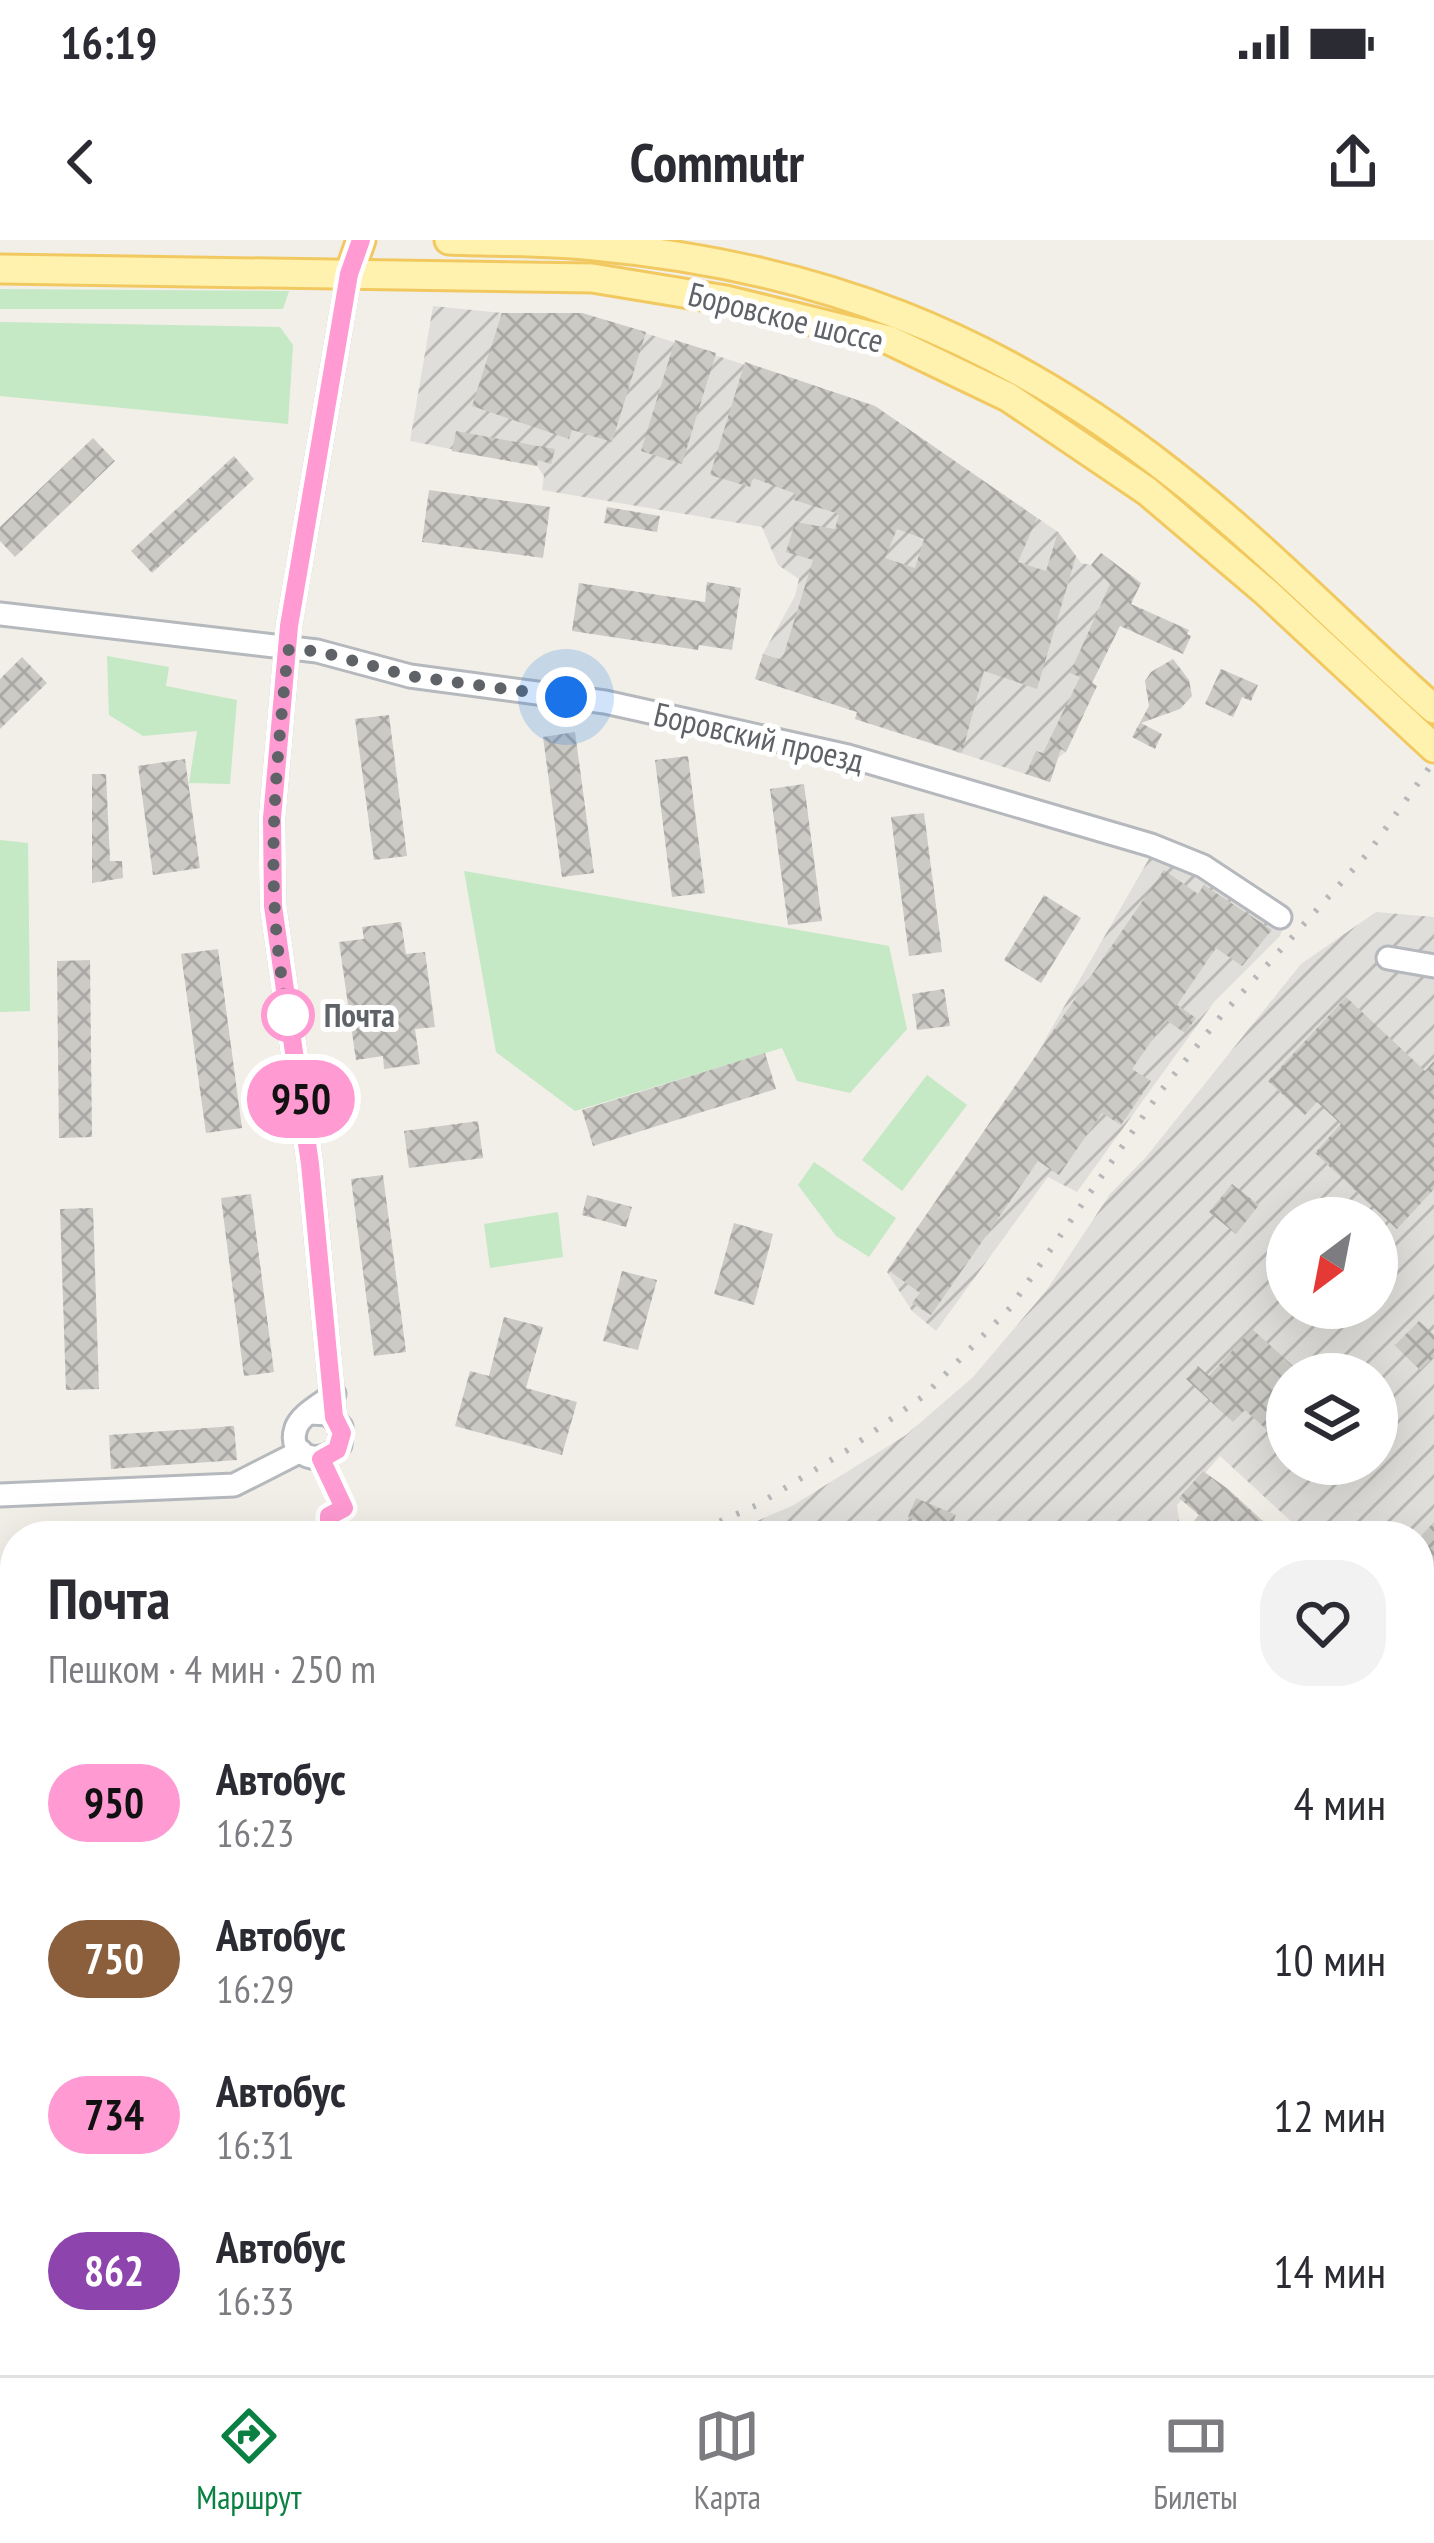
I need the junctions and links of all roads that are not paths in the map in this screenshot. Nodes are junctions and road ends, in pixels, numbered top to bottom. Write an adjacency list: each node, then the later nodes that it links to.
1 (361, 240): 5 (main road)
2 (449, 240): 3 (main road, Боровское шоссе)
3 (531, 241): 8 (main road, Боровское шоссе)
4 (0, 268): 5 (main road, Боровское шоссе)
5 (349, 274): 7 (street); 9 (main road, Боровское шоссе)
6 (0, 614): 7 (street, Боровский проезд)
7 (288, 650): 10 (street, Боровский проезд); 13 (street)
8 (1434, 709)
9 (1434, 748)
10 (1280, 917)
11 (1388, 958): 12 (street)
12 (1434, 966)
13 (334, 1406): 14 (street); 14 (street)
14 (301, 1450): 15 (street)
15 (0, 1495)

